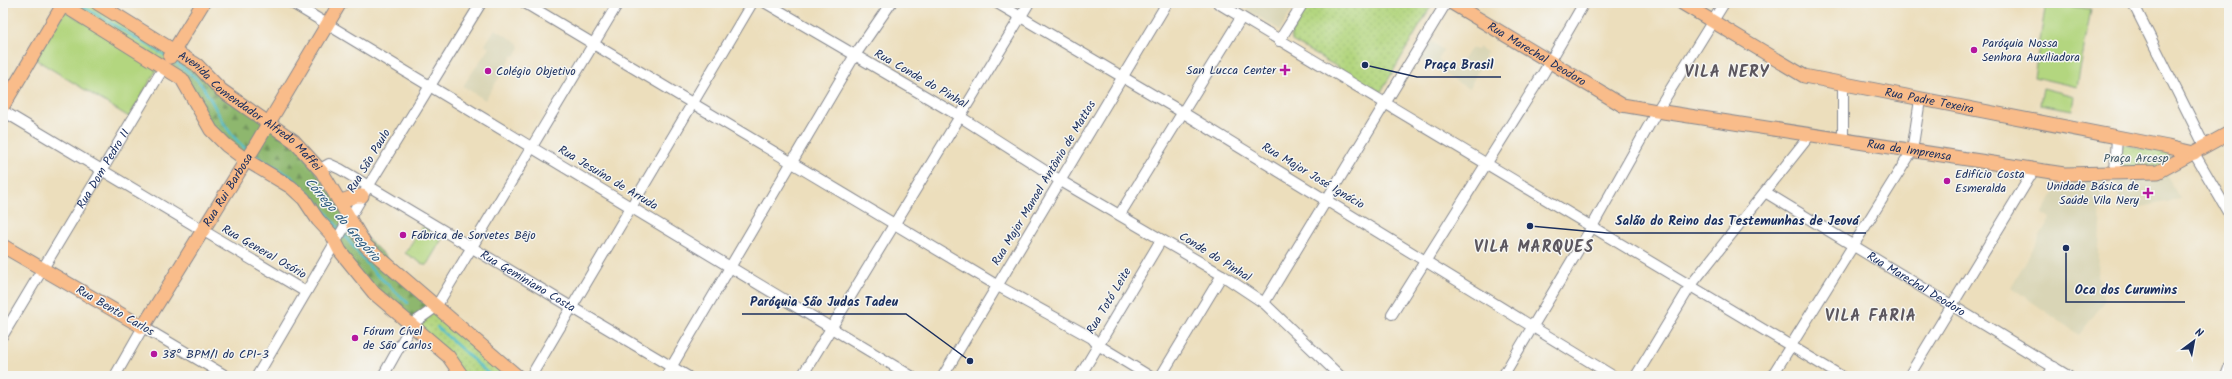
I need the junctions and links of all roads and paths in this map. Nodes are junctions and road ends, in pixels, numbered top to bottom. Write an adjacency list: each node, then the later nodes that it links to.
1 (62, 3): 30 (main road); 39 (main road)
2 (97, 3): 30 (main road, Avenida Comendador Alfredo Maffei)
3 (203, 3): 30 (main road, Rua Dom Pedro II)
4 (292, 3): 26 (street, Rua Jesuíno de Arruda)
5 (340, 3): 26 (main road, Rua Rui Barbosa)
6 (481, 3): 33 (street, Rua São Paulo)
7 (525, 3): 28 (street)
8 (618, 3): 28 (street)
9 (752, 3): 37 (street)
10 (766, 3): 29 (street, Rua Conde do Pinhal)
11 (891, 3): 29 (street)
12 (998, 3): 23 (street, Rua Major José Ignácio)
13 (1029, 3): 23 (street)
14 (1167, 3): 32 (street, Rua Major Manoel Antônio de Mattos)
15 (1218, 3): 24 (street)
16 (1303, 3): 27 (street)
17 (1446, 3): 36 (street)
18 (1452, 3): 31 (main road, Rua Marechal Deodoro)
19 (1584, 3): 31 (street)
20 (1682, 3): 25 (main road, Rua Padre Texeira)
21 (1724, 3): 25 (street)
22 (2133, 3): 51 (street)
23 (1021, 17): 32 (street, Rua Major José Ignácio); 43 (street)
24 (1241, 18): 27 (street); 41 (street)
25 (1713, 22): 34 (main road, Rua Padre Texeira); 42 (street)
26 (327, 24): 33 (street, Rua Jesuíno de Arruda); 44 (main road, Rua Rui Barbosa)
27 (1279, 41): 36 (street)
28 (594, 43): 37 (street); 49 (street)
29 (855, 55): 43 (street, Rua Conde do Pinhal); 54 (street)
30 (169, 59): 44 (main road, Avenida Comendador Alfredo Maffei); 53 (main road, Avenida Comendador Alfredo Maffei); 57 (street, Rua Dom Pedro II)
31 (1550, 62): 38 (main road, Rua Marechal Deodoro); 55 (street)
32 (1123, 77): 41 (street, Rua Major José Ignácio); 61 (street, Rua Major Manoel Antônio de Mattos)
33 (431, 85): 49 (street, Rua Jesuíno de Arruda); 62 (street, Rua São Paulo)
34 (1843, 85): 35 (main road, Rua Padre Texeira); 48 (street)
35 (1920, 100): 47 (main road, Rua Padre Texeira); 52 (street)
36 (1386, 102): 55 (street); 66 (street)
37 (693, 104): 54 (street); 67 (street)
38 (1622, 105): 42 (main road, Rua da Imprensa)
39 (3, 106)
40 (3, 111): 57 (street, Rua General Osório)
41 (1182, 112): 66 (street, Rua Major José Ignácio); 69 (street)
42 (1657, 112): 46 (main road, Rua da Imprensa); 72 (street)
43 (959, 116): 61 (street, Rua Conde do Pinhal); 71 (street)
44 (268, 123): 53 (main road, Rua Rui Barbosa); 59 (main road, Avenida Comendador Alfredo Maffei)
45 (2229, 133): 51 (main road, Rua da Imprensa)
46 (1810, 135): 48 (main road, Rua da Imprensa); 63 (street)
47 (2117, 137): 50 (main road, Rua Padre Texeira); 60 (street)
48 (1843, 140): 52 (main road, Rua da Imprensa)
49 (532, 147): 67 (street, Rua Jesuíno de Arruda); 78 (street)
50 (2168, 147): 51 (main road, Rua Padre Texeira); 56 (main road)
51 (2200, 150): 56 (main road, Rua da Imprensa); 68 (street)
52 (1912, 151): 58 (main road, Rua da Imprensa); 77 (street)
53 (247, 159): 73 (main road, Rua Rui Barbosa); 75 (main road, Avenida Comendador Alfredo Maffei)
54 (793, 163): 71 (street); 80 (street)
55 (1486, 163): 72 (street); 79 (street)
56 (2168, 168): 60 (main road, Rua da Imprensa)
57 (102, 170): 73 (street, Rua General Osório); 81 (street, Rua Dom Pedro II)
58 (2034, 170): 60 (main road, Rua da Imprensa); 87 (street)
59 (322, 172): 62 (street, Rua Geminiano Costa); 65 (main road, Avenida Comendador Alfredo Maffei)
60 (2115, 172)
61 (1061, 180): 69 (street, Conde do Pinhal); 83 (street, Rua Major Manoel Antônio de Mattos)
62 (369, 185): 64 (street, Rua São Paulo); 78 (street, Rua Geminiano Costa)
63 (1764, 192): 77 (street, Rua Marechal Deodoro); 84 (street)
64 (362, 196): 65 (main road); 70 (street, Rua São Paulo)
65 (338, 199): 70 (main road, Avenida Comendador Alfredo Maffei)
66 (1326, 200): 79 (street, Rua Major José Ignácio); 86 (street)
67 (631, 207): 80 (street, Rua Jesuíno de Arruda); 89 (street)
68 (2229, 213)
69 (1120, 214): 74 (street, Conde do Pinhal)
70 (347, 223): 75 (street, Rua São Paulo); 88 (main road, Avenida Comendador Alfredo Maffei)
71 (894, 223): 83 (street); 94 (street)
72 (1592, 226): 84 (street); 92 (street)
73 (203, 232): 85 (street, Rua General Osório); 93 (main road, Rua Rui Barbosa)
74 (1161, 240): 82 (street, Conde do Pinhal); 96 (street, Rua Totó Leite)
75 (336, 242): 85 (street, Rua São Paulo); 91 (main road, Avenida Comendador Alfredo Maffei)
76 (3, 246): 81 (main road, Rua Bento Carlos)
77 (1851, 246): 87 (street, Rua Marechal Deodoro); 97 (street)
78 (472, 248): 88 (street); 89 (street, Rua Geminiano Costa)
79 (1426, 260): 90 (street); 92 (street, Rua Major José Ignácio)
80 (732, 267): 94 (street, Rua Jesuíno de Arruda); 98 (street)
81 (44, 270): 93 (main road, Rua Bento Carlos); 95 (street, Rua Dom Pedro II)
82 (1222, 275): 86 (street, Conde do Pinhal); 115 (street)
83 (998, 286): 96 (street); 112 (street, Rua Major Manoel Antônio de Mattos)
84 (1691, 286): 97 (street); 119 (street)
85 (306, 292): 103 (street, Rua São Paulo)
86 (1264, 303): 116 (street, Conde do Pinhal)
87 (1952, 306): 100 (street, Rua Marechal Deodoro); 122 (street)
88 (436, 307): 91 (street); 106 (main road, Avenida Comendador Alfredo Maffei)
89 (572, 308): 98 (street, Rua Geminiano Costa); 107 (street)
90 (1392, 314)
91 (412, 324): 104 (street); 105 (main road, Avenida Comendador Alfredo Maffei)
92 (1532, 326): 117 (street); 118 (street, Rua Major José Ignácio)
93 (143, 327): 101 (street, Rua Rui Barbosa); 102 (street, Rua Bento Carlos)
94 (830, 328): 110 (street); 111 (street, Rua Jesuíno de Arruda)
95 (3, 334)
96 (1098, 345): 113 (street, Rua Totó Leite); 114 (street)
97 (1791, 345): 120 (street); 121 (street)
98 (672, 367): 108 (street); 109 (street, Rua Geminiano Costa)
99 (2229, 368): 124 (street)
100 (2051, 372): 123 (street, Rua Marechal Deodoro)
101 (115, 376)
102 (226, 376)
103 (257, 376)
104 (383, 376)
105 (462, 376)
106 (517, 376)
107 (531, 376)
108 (666, 376)
109 (687, 376)
110 (802, 376)
111 (911, 376)
112 (943, 376)
113 (1080, 376)
114 (1149, 376)
115 (1161, 376)
116 (1340, 376)
117 (1503, 376)
118 (1613, 376)
119 (1636, 376)
120 (1772, 376)
121 (1841, 376)
122 (1909, 376)
123 (2068, 376)
124 (2226, 376)

